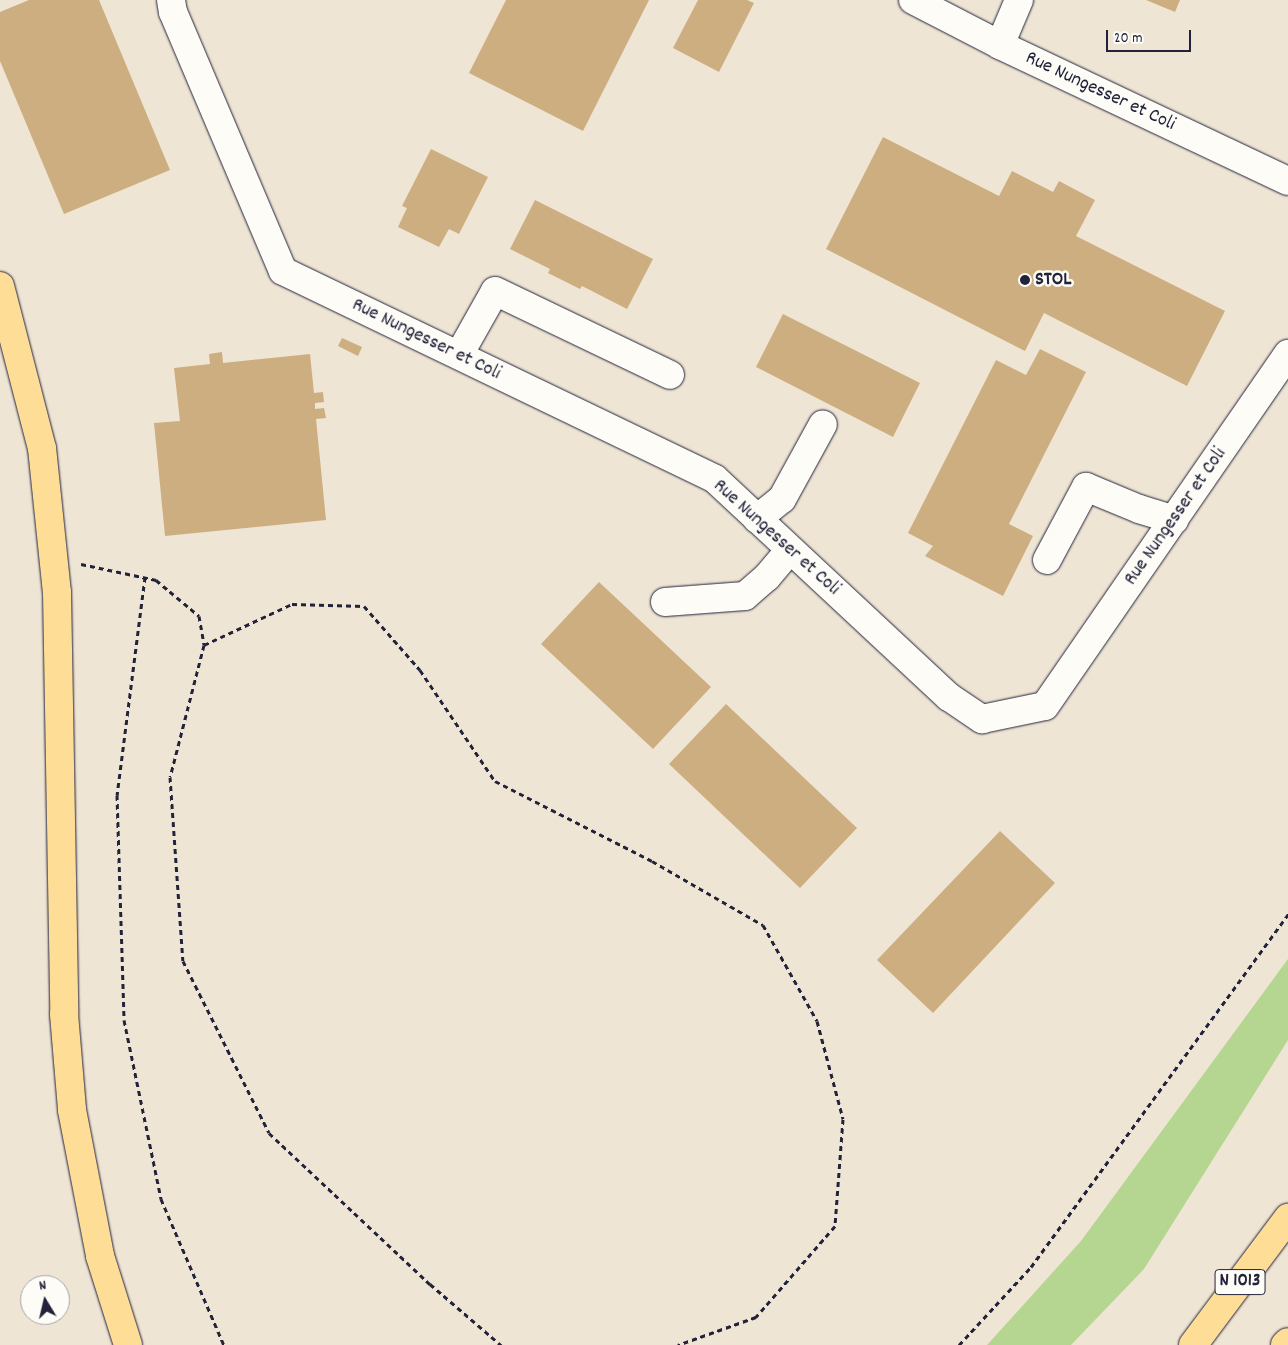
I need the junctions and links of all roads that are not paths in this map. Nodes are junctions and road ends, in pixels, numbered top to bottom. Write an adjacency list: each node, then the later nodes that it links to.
1 (171, 0): 8 (street, Rue Nungesser et Coli)
2 (913, 0): 4 (street, Rue Nungesser et Coli)
3 (1019, 0): 4 (street)
4 (1000, 45): 5 (street, Rue Nungesser et Coli)
5 (1288, 181)
6 (0, 286): 18 (main road)
7 (1288, 354): 12 (street, Rue Nungesser et Coli)
8 (459, 355): 9 (street); 11 (street, Rue Nungesser et Coli)
9 (670, 375)
10 (824, 424): 11 (street)
11 (757, 519): 13 (street, Rue Nungesser et Coli)
12 (1174, 520): 13 (street, Rue Nungesser et Coli); 14 (street)
13 (790, 550): 15 (street)
14 (1047, 560)
15 (665, 602)
16 (1288, 1218): 19 (main road, N 1013)
17 (1288, 1342): 20 (main road)
18 (128, 1345)
19 (1193, 1345)
20 (1286, 1345)

